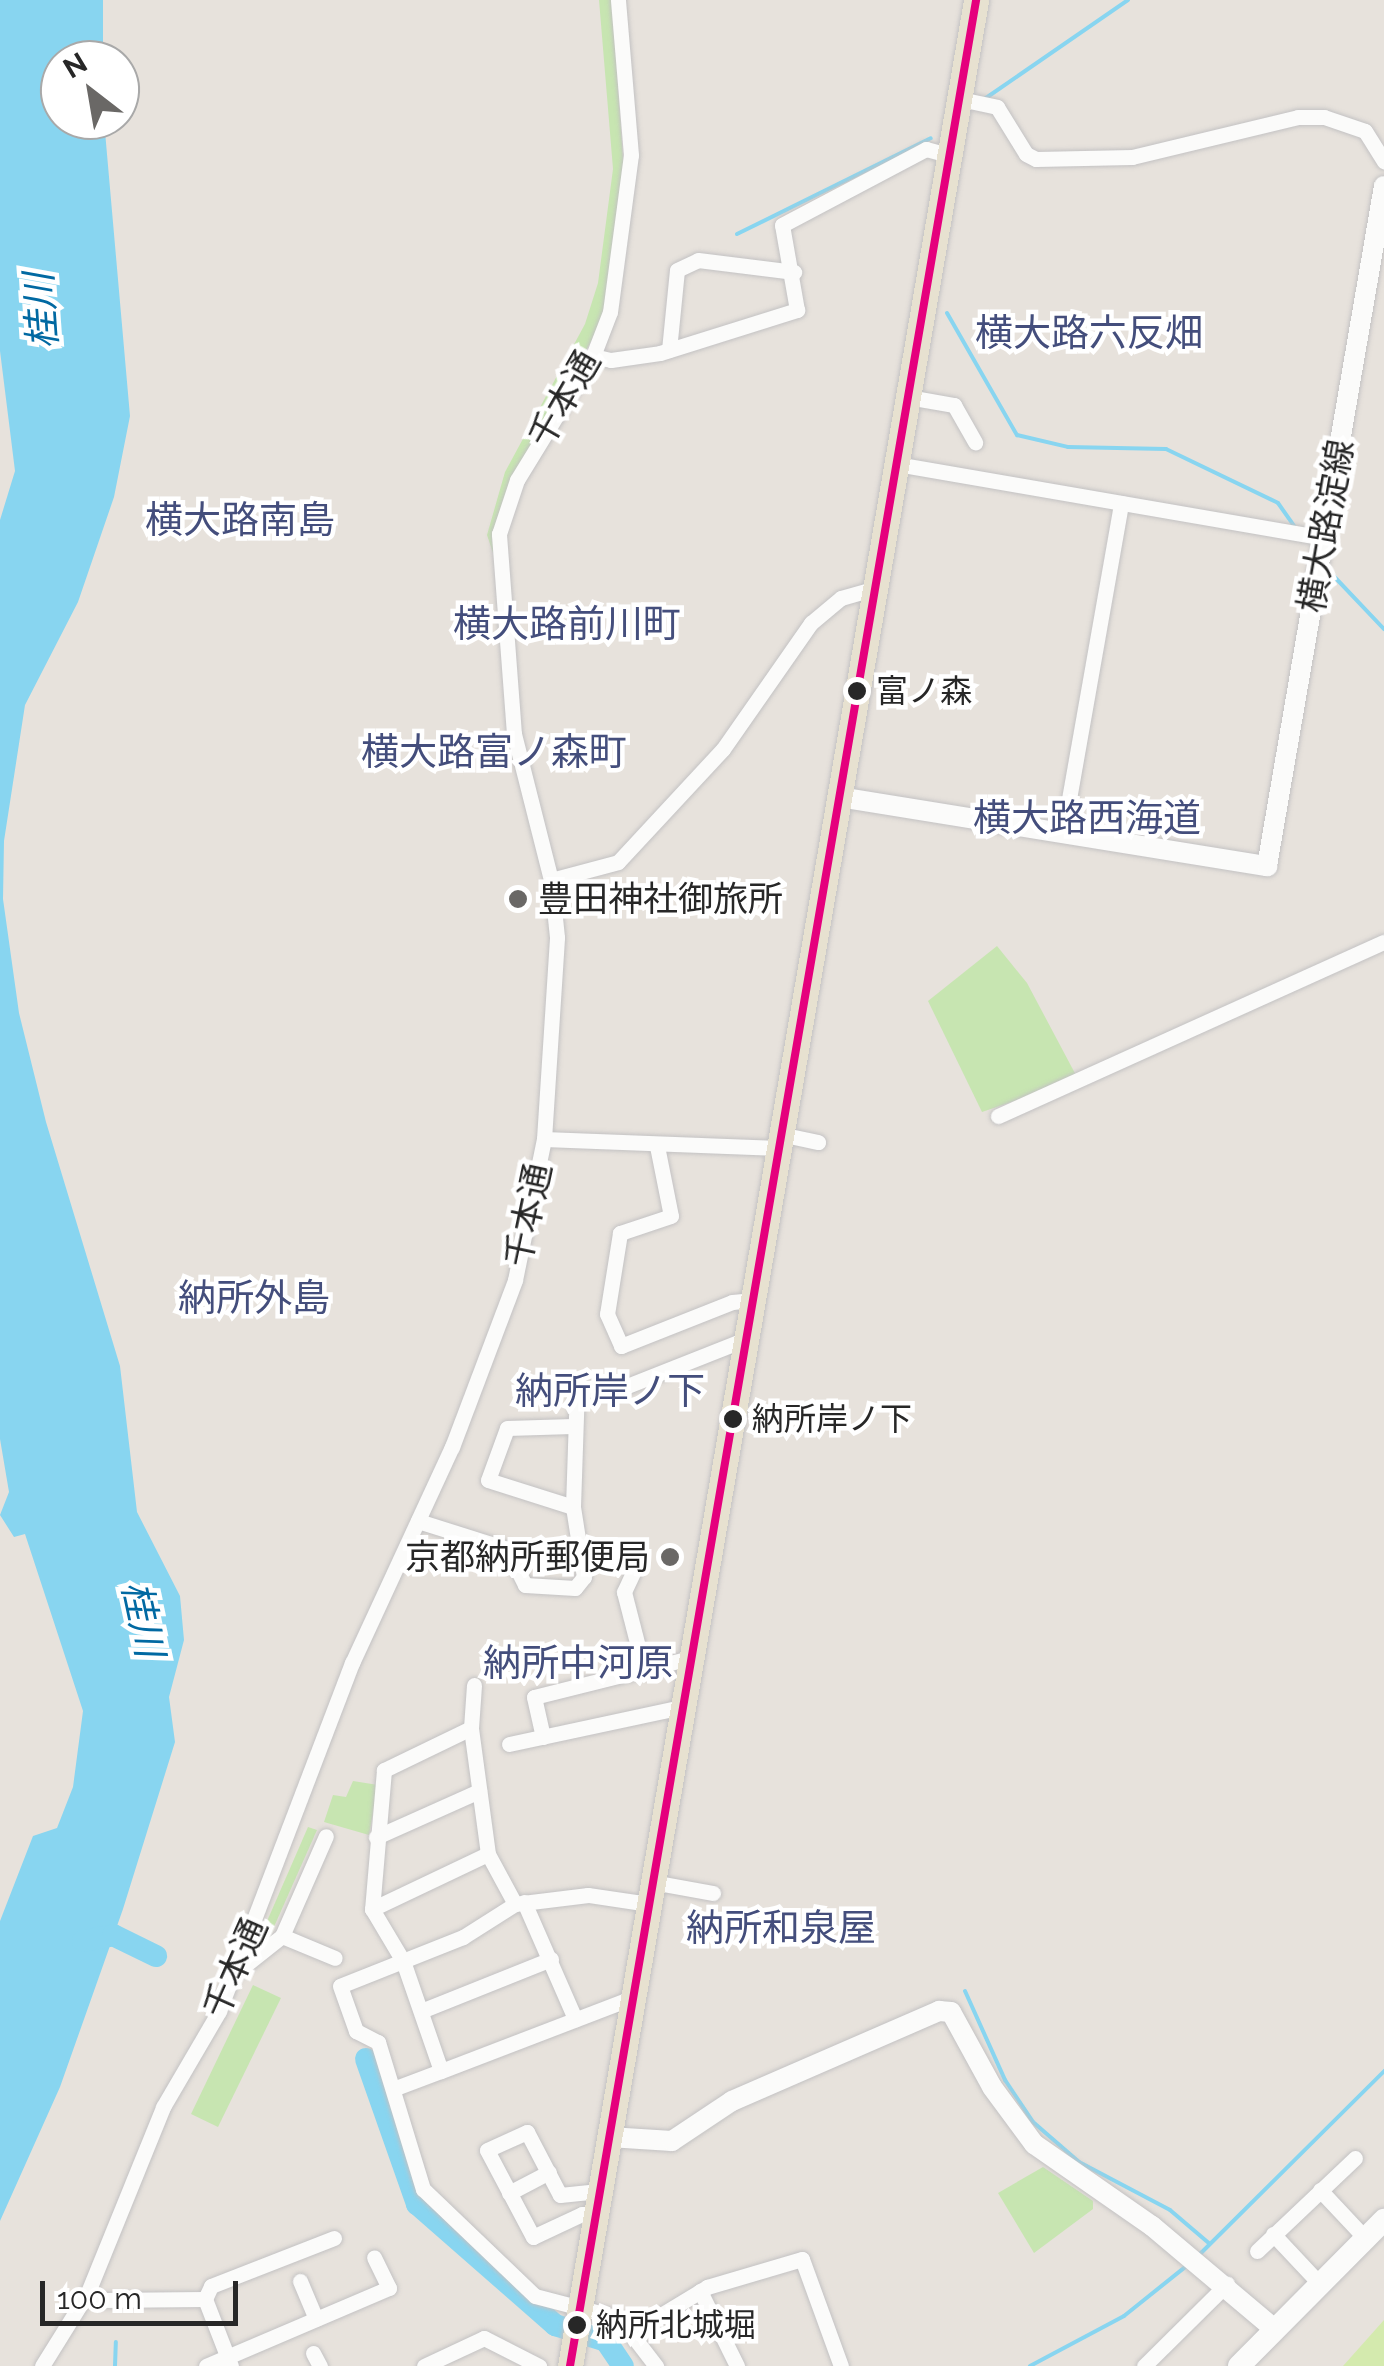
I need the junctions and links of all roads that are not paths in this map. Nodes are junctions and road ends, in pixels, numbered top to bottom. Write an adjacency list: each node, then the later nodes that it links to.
1 (618, 0): 9 (street, 千本通)
2 (976, 0): 3 (main road)
3 (966, 100): 4 (main road); 5 (street)
4 (949, 155): 7 (street); 10 (main road)
5 (1384, 162)
6 (1384, 186): 14 (street, 横大路淀線)
7 (794, 272): 8 (street); 8 (street)
8 (669, 350): 9 (street)
9 (593, 356): 18 (street, 千本通)
10 (908, 397): 11 (street); 12 (main road)
11 (975, 442)
12 (896, 464): 13 (street); 15 (main road)
13 (1121, 503): 14 (street); 17 (street)
14 (1324, 538): 17 (street, 横大路淀線)
15 (875, 588): 16 (main road); 18 (street)
16 (838, 797): 17 (street); 22 (main road)
17 (1063, 834)
18 (551, 880): 21 (street, 千本通)
19 (1384, 942): 20 (street)
20 (998, 1116)
21 (544, 1139): 24 (street); 29 (street, 千本通)
22 (780, 1141): 23 (street); 24 (street); 25 (main road)
23 (818, 1142)
24 (656, 1146): 25 (street)
25 (754, 1300): 26 (main road)
26 (746, 1340): 27 (street); 31 (main road)
27 (573, 1426): 28 (street); 28 (street)
28 (573, 1506): 29 (street)
29 (418, 1520): 50 (street, 千本通)
30 (637, 1564): 32 (street)
31 (692, 1658): 32 (street); 34 (main road)
32 (644, 1670): 36 (street)
33 (474, 1686): 35 (street)
34 (681, 1708): 36 (street); 43 (main road)
35 (471, 1728): 38 (street); 40 (street)
36 (543, 1736): 37 (street)
37 (509, 1744)
38 (479, 1791): 40 (street); 41 (street)
39 (326, 1836): 46 (street)
40 (376, 1837): 45 (street)
41 (488, 1854): 44 (street); 45 (street)
42 (713, 1892): 43 (street)
43 (651, 1893): 44 (street); 51 (main road)
44 (520, 1903): 48 (street); 49 (street)
45 (372, 1909): 49 (street)
46 (282, 1936): 47 (street); 50 (street)
47 (335, 1958)
48 (550, 1959): 52 (street); 53 (street)
49 (404, 1962): 52 (street); 55 (street)
50 (236, 1972): 72 (street, 千本通)
51 (634, 1997): 53 (street); 56 (main road)
52 (421, 2011): 54 (street)
53 (576, 2019): 54 (street)
54 (441, 2071): 55 (street)
55 (393, 2089): 74 (street)
56 (609, 2138): 61 (main road); 70 (street)
57 (1354, 2158): 59 (street)
58 (549, 2172): 60 (street); 60 (street); 61 (street)
59 (1320, 2190): 63 (street); 65 (street)
60 (510, 2193): 61 (street)
61 (597, 2203): 74 (main road)
62 (1384, 2220): 65 (main road)
63 (1273, 2234): 66 (street); 69 (street)
64 (334, 2238): 73 (street)
65 (1365, 2238): 69 (main road)
66 (1256, 2250)
67 (374, 2257): 75 (street)
68 (300, 2281): 75 (street)
69 (1318, 2282): 76 (main road)
70 (1227, 2284): 76 (street); 87 (street)
71 (700, 2291): 77 (street); 85 (street); 86 (street)
72 (88, 2292): 73 (street); 80 (street, 千本通)
73 (205, 2299): 78 (street)
74 (579, 2313): 77 (street); 79 (main road)
75 (316, 2320): 78 (street)
76 (1273, 2328): 88 (main road)
77 (633, 2332): 84 (street)
78 (230, 2362): 81 (street)
79 (567, 2362)
80 (42, 2366)
81 (206, 2366)
82 (424, 2366): 83 (street)
83 (539, 2366)
84 (656, 2366)
85 (737, 2366)
86 (841, 2366)
87 (1144, 2366)
88 (1238, 2366)

